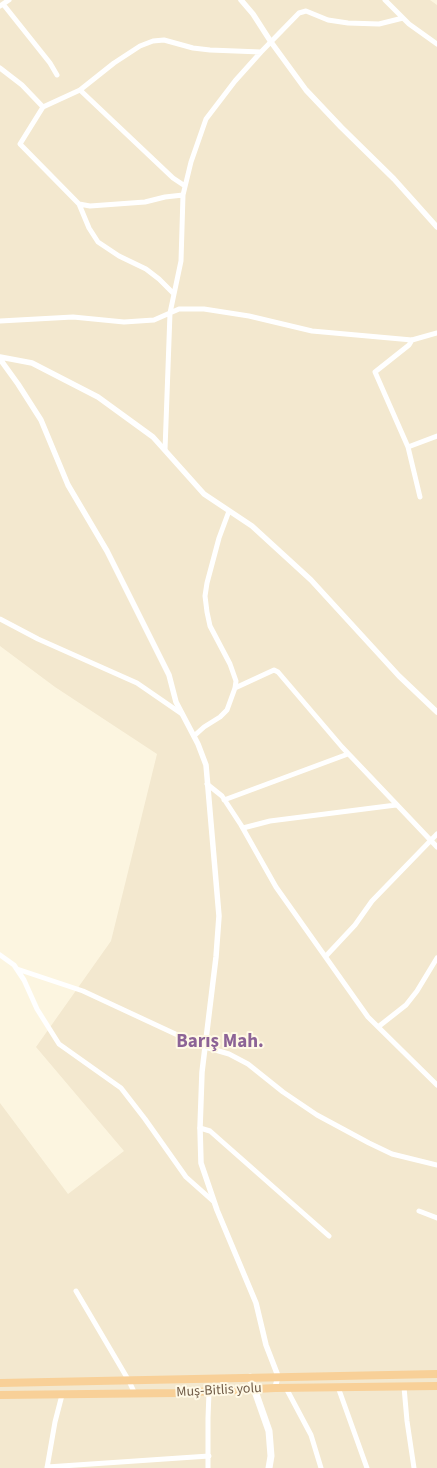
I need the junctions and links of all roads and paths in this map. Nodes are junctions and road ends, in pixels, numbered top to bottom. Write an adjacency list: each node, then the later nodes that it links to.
1 (10, 0): 4 (street)
2 (242, 0): 6 (street)
3 (385, 0): 5 (street)
4 (2, 5): 10 (street)
5 (403, 18): 6 (street); 7 (street)
6 (271, 42): 8 (street); 16 (street)
7 (437, 44)
8 (261, 52): 11 (street); 13 (street)
9 (0, 68): 12 (street)
10 (57, 75)
11 (80, 90): 12 (street); 13 (street)
12 (43, 107): 15 (street)
13 (185, 186): 14 (street)
14 (183, 196): 15 (street); 17 (street)
15 (79, 204): 17 (street)
16 (437, 227)
17 (173, 293): 18 (street)
18 (170, 313): 19 (street); 21 (street); 25 (street)
19 (0, 321)
20 (437, 334): 21 (street)
21 (412, 340): 24 (street)
22 (0, 358): 25 (street); 31 (street)
23 (437, 436): 24 (street)
24 (408, 447): 26 (street)
25 (165, 450): 27 (street)
26 (420, 497)
27 (229, 511): 29 (street); 30 (street)
28 (0, 619): 31 (street)
29 (235, 688): 32 (street); 33 (street)
30 (437, 712)
31 (182, 714): 32 (street)
32 (194, 736): 34 (street)
33 (348, 754): 35 (street); 36 (street)
34 (207, 784): 35 (street); 46 (street)
35 (224, 800): 37 (street)
36 (396, 805): 37 (street); 39 (street)
37 (243, 828): 42 (street)
38 (437, 834): 39 (street)
39 (431, 840): 40 (street); 42 (street)
40 (437, 847)
41 (0, 955): 44 (street)
42 (326, 956): 45 (street)
43 (437, 958): 45 (street)
44 (17, 969): 46 (street); 50 (street)
45 (378, 1027): 47 (street)
46 (205, 1047): 48 (street); 49 (street)
47 (437, 1085)
48 (200, 1128): 50 (street); 53 (street)
49 (437, 1165)
50 (214, 1201): 56 (street)
51 (419, 1211): 52 (street)
52 (437, 1218)
53 (329, 1236)
54 (76, 1291): 58 (street)
55 (437, 1374): 56 (highway, Muş-Bitlis yolu)
56 (278, 1376): 57 (highway, Muş-Bitlis yolu); 63 (street)
57 (250, 1377): 58 (highway, Muş-Bitlis yolu); 65 (main road)
58 (129, 1381): 59 (highway, Muş-Bitlis yolu); 67 (street)
59 (0, 1383)
60 (437, 1386): 62 (highway, Muş-Bitlis yolu)
61 (338, 1387): 62 (highway, Muş-Bitlis yolu); 64 (highway, Muş-Bitlis yolu); 75 (street)
62 (404, 1387): 76 (street)
63 (275, 1388): 64 (highway, Muş-Bitlis yolu); 65 (highway, Muş-Bitlis yolu)
64 (286, 1388): 74 (street)
65 (255, 1390): 66 (highway, Muş-Bitlis yolu); 73 (main road)
66 (209, 1392): 67 (highway, Muş-Bitlis yolu); 70 (street)
67 (135, 1394): 69 (highway, Muş-Bitlis yolu)
68 (0, 1395): 69 (highway, Muş-Bitlis yolu)
69 (62, 1395): 71 (street)
70 (209, 1456): 71 (street); 72 (street)
71 (47, 1467)
72 (208, 1468)
73 (269, 1468)
74 (321, 1468)
75 (367, 1468)
76 (414, 1468)

